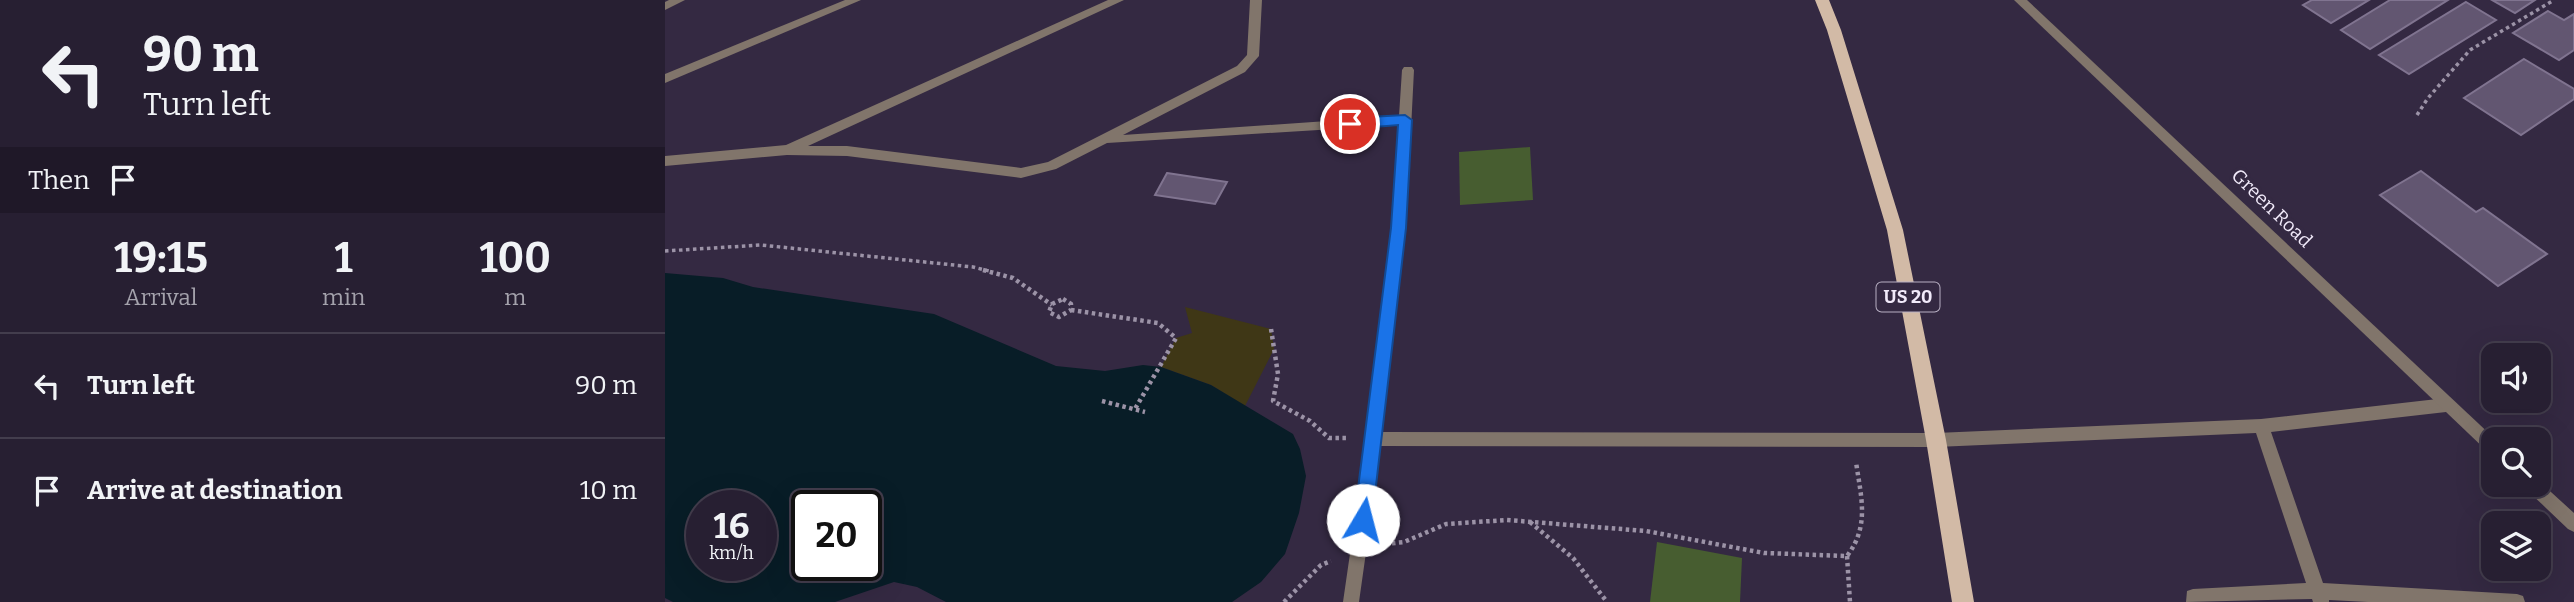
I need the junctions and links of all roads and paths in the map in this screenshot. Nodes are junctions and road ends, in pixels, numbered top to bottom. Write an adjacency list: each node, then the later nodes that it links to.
1 (679, 0): 8 (street)
2 (855, 0): 10 (street)
3 (1118, 0): 14 (street)
4 (1256, 0): 13 (street)
5 (1822, 0): 28 (main road, US 20)
6 (2020, 0): 21 (street, Green Road)
7 (2554, 0): 11 (path)
8 (665, 6)
9 (1408, 70): 12 (street)
10 (665, 79)
11 (2417, 115)
12 (1405, 120): 13 (street); 26 (street)
13 (1103, 140): 14 (street)
14 (787, 150): 15 (street)
15 (665, 161)
16 (665, 251): 17 (path)
17 (1052, 305): 18 (path); 18 (path)
18 (1071, 310): 22 (path)
19 (1271, 329): 26 (path)
20 (1102, 401): 22 (path)
21 (2446, 405): 24 (street); 25 (street, Green Road)
22 (1135, 409): 23 (path)
23 (1145, 412)
24 (2261, 426): 28 (street); 34 (street)
25 (2481, 436)
26 (1374, 439): 27 (street); 32 (street)
27 (1853, 440): 28 (street); 33 (path)
28 (1936, 440): 39 (main road, US 20)
29 (2546, 497): 31 (street)
30 (1529, 522): 32 (path); 33 (path); 37 (path)
31 (2574, 524)
32 (1360, 547): 35 (path); 36 (street)
33 (1847, 556): 38 (path)
34 (2319, 596): 40 (street); 41 (street)
35 (1284, 602)
36 (1351, 602)
37 (1607, 602)
38 (1850, 602)
39 (1963, 602)
40 (2194, 602)
41 (2517, 602)

